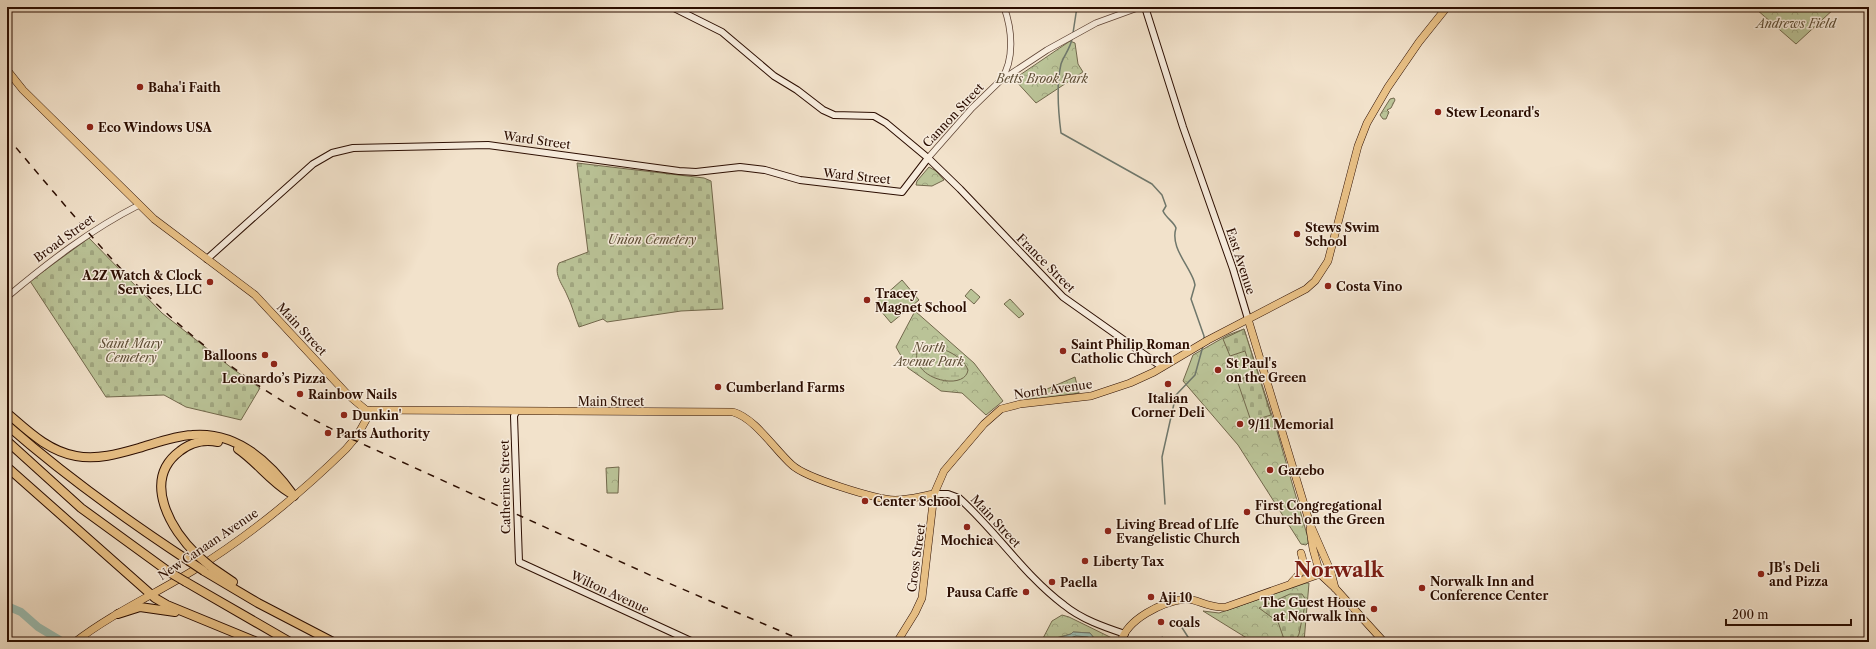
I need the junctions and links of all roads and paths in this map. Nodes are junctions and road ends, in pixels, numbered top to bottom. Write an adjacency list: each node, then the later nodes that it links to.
1 (672, 7): 8 (main road, France Street)
2 (1004, 7): 7 (street)
3 (1140, 7): 7 (street, Cannon Street)
4 (1145, 7): 12 (main road, East Avenue)
5 (1447, 7): 12 (main road, North Avenue)
6 (7, 70): 9 (main road, Main Street)
7 (1000, 82): 8 (street, Cannon Street)
8 (928, 158): 10 (main road, Ward Street); 13 (main road, France Street)
9 (139, 205): 10 (main road, Main Street); 11 (street, Broad Street)
10 (207, 259): 14 (main road, Main Street)
11 (7, 296)
12 (1248, 319): 13 (main road, North Avenue); 22 (main road, East Avenue)
13 (1162, 367): 20 (main road, North Avenue)
14 (371, 411): 15 (main road, Main Street); 21 (main road, New Canaan Avenue)
15 (516, 412): 20 (main road, Main Street); 25 (main road, Catherine Street)
16 (7, 413): 21 (highway)
17 (7, 425): 26 (highway, bridge)
18 (7, 441): 36 (highway, bridge)
19 (7, 467): 30 (highway)
20 (934, 494): 33 (main road, Main Street); 39 (main road, Cross Street)
21 (294, 496): 26 (highway, bridge); 30 (main road, New Canaan Avenue)
22 (1310, 524): 23 (main road, East Avenue); 27 (main road, East Avenue)
23 (1320, 546): 27 (main road, East Avenue); 29 (main road, East Avenue)
24 (1301, 553): 28 (main road)
25 (519, 562): 38 (main road, Wilton Avenue)
26 (208, 569): 37 (highway)
27 (1320, 574): 28 (main road); 29 (main road, East Avenue)
28 (1290, 584): 33 (main road)
29 (1335, 588): 40 (main road, East Avenue)
30 (151, 595): 31 (main road, New Canaan Avenue); 32 (highway)
31 (118, 614): 32 (highway); 34 (main road, New Canaan Avenue)
32 (198, 619): 35 (highway)
33 (1123, 638)
34 (76, 641)
35 (257, 642)
36 (290, 642)
37 (333, 642)
38 (692, 642)
39 (897, 642)
40 (1384, 642)

